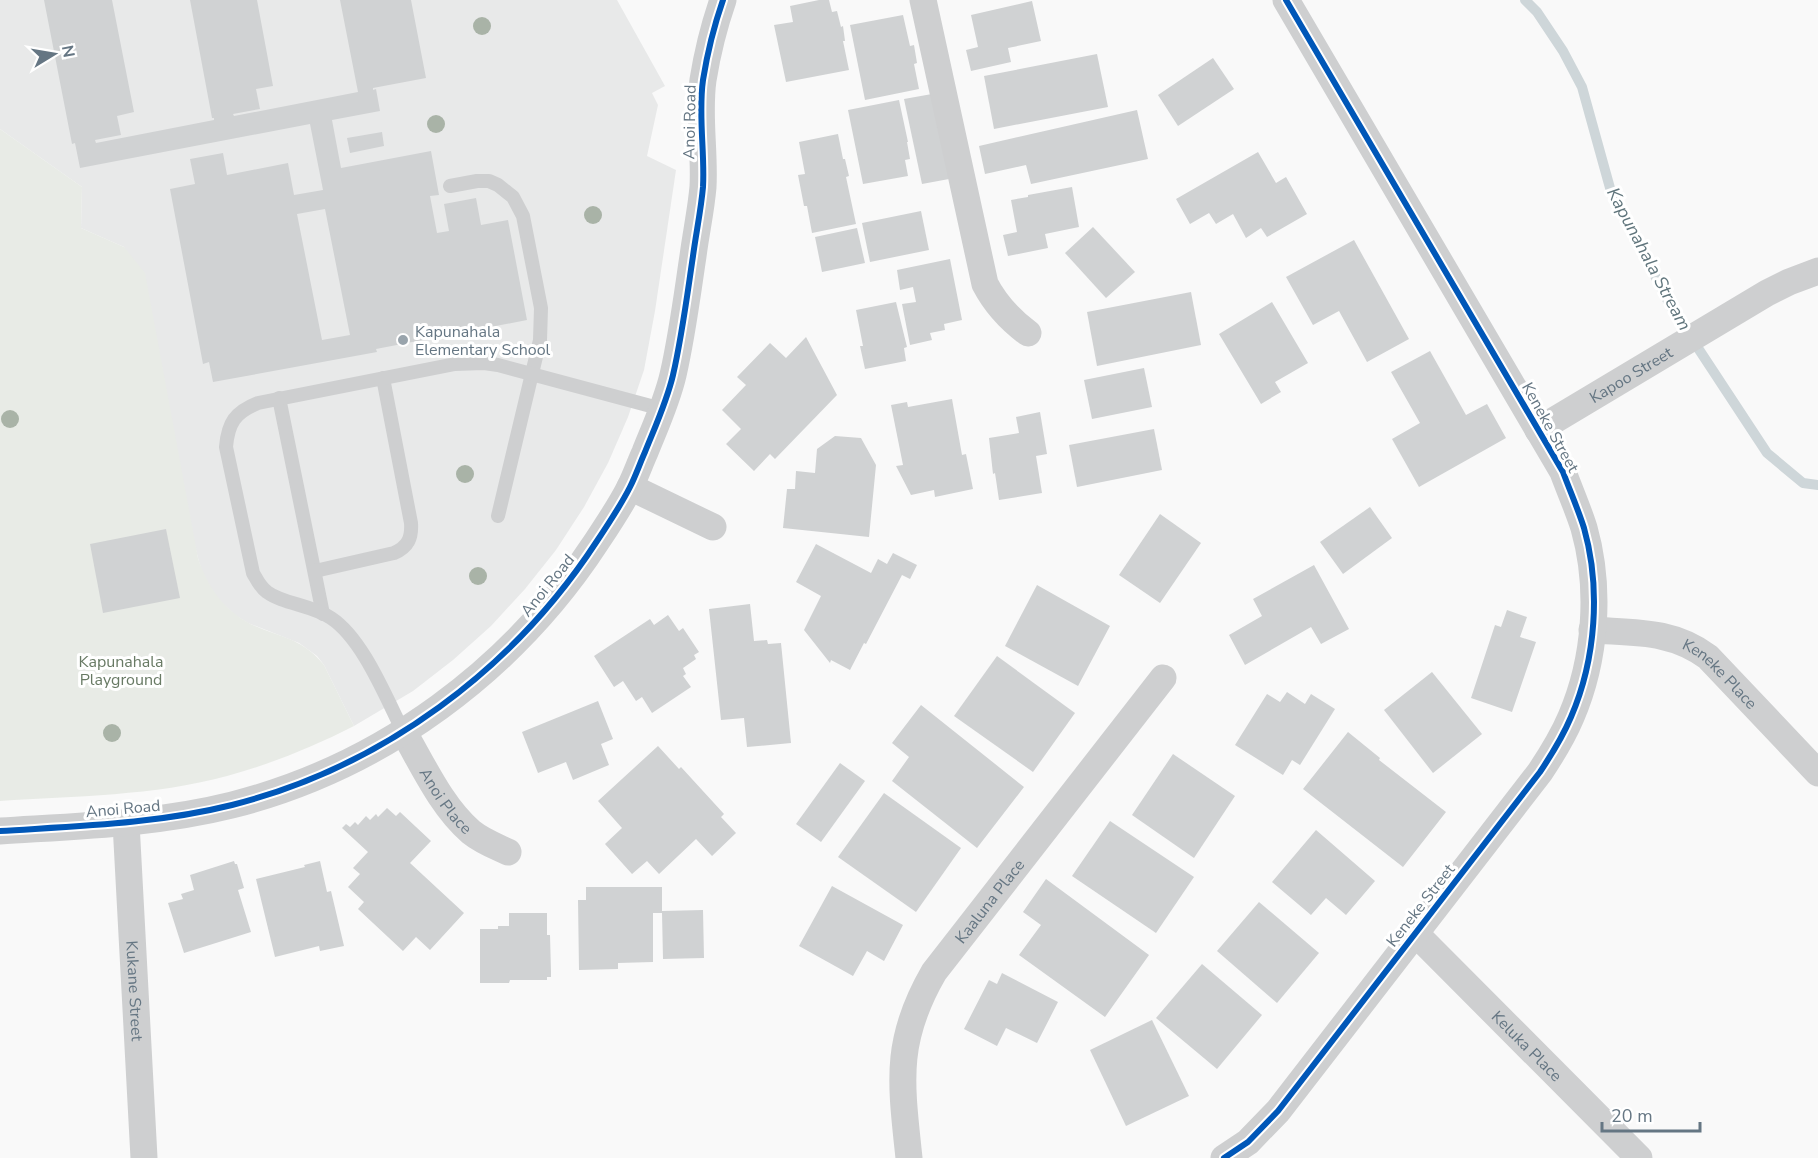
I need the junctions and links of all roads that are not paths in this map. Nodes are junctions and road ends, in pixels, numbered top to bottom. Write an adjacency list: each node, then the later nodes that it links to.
1 (723, 0): 10 (street, Anoi Road)
2 (923, 0): 6 (street)
3 (1286, 0): 11 (street, Keneke Street)
4 (450, 186): 7 (lane)
5 (1818, 271): 11 (street, Kapoo Street)
6 (1028, 333)
7 (532, 374): 8 (lane); 10 (lane); 13 (lane)
8 (384, 378): 9 (lane); 15 (lane)
9 (279, 398): 15 (lane); 16 (lane)
10 (662, 409): 12 (street, Anoi Road)
11 (1538, 430): 17 (street, Keneke Street)
12 (630, 487): 14 (street); 19 (street, Anoi Road)
13 (498, 516)
14 (713, 527)
15 (315, 571): 16 (lane)
16 (323, 614): 19 (lane)
17 (1592, 630): 20 (street, Keneke Place); 24 (street, Keneke Street)
18 (1163, 678): 26 (street, Kaaluna Place)
19 (404, 731): 21 (street, Anoi Road); 23 (street, Anoi Place)
20 (1818, 773)
21 (126, 823): 22 (street, Anoi Road); 25 (street, Kukane Street)
22 (0, 831)
23 (508, 852)
24 (1415, 933): 27 (street, Keneke Street); 28 (street, Keluka Place)
25 (144, 1158)
26 (909, 1158)
27 (1224, 1158)
28 (1639, 1158)

